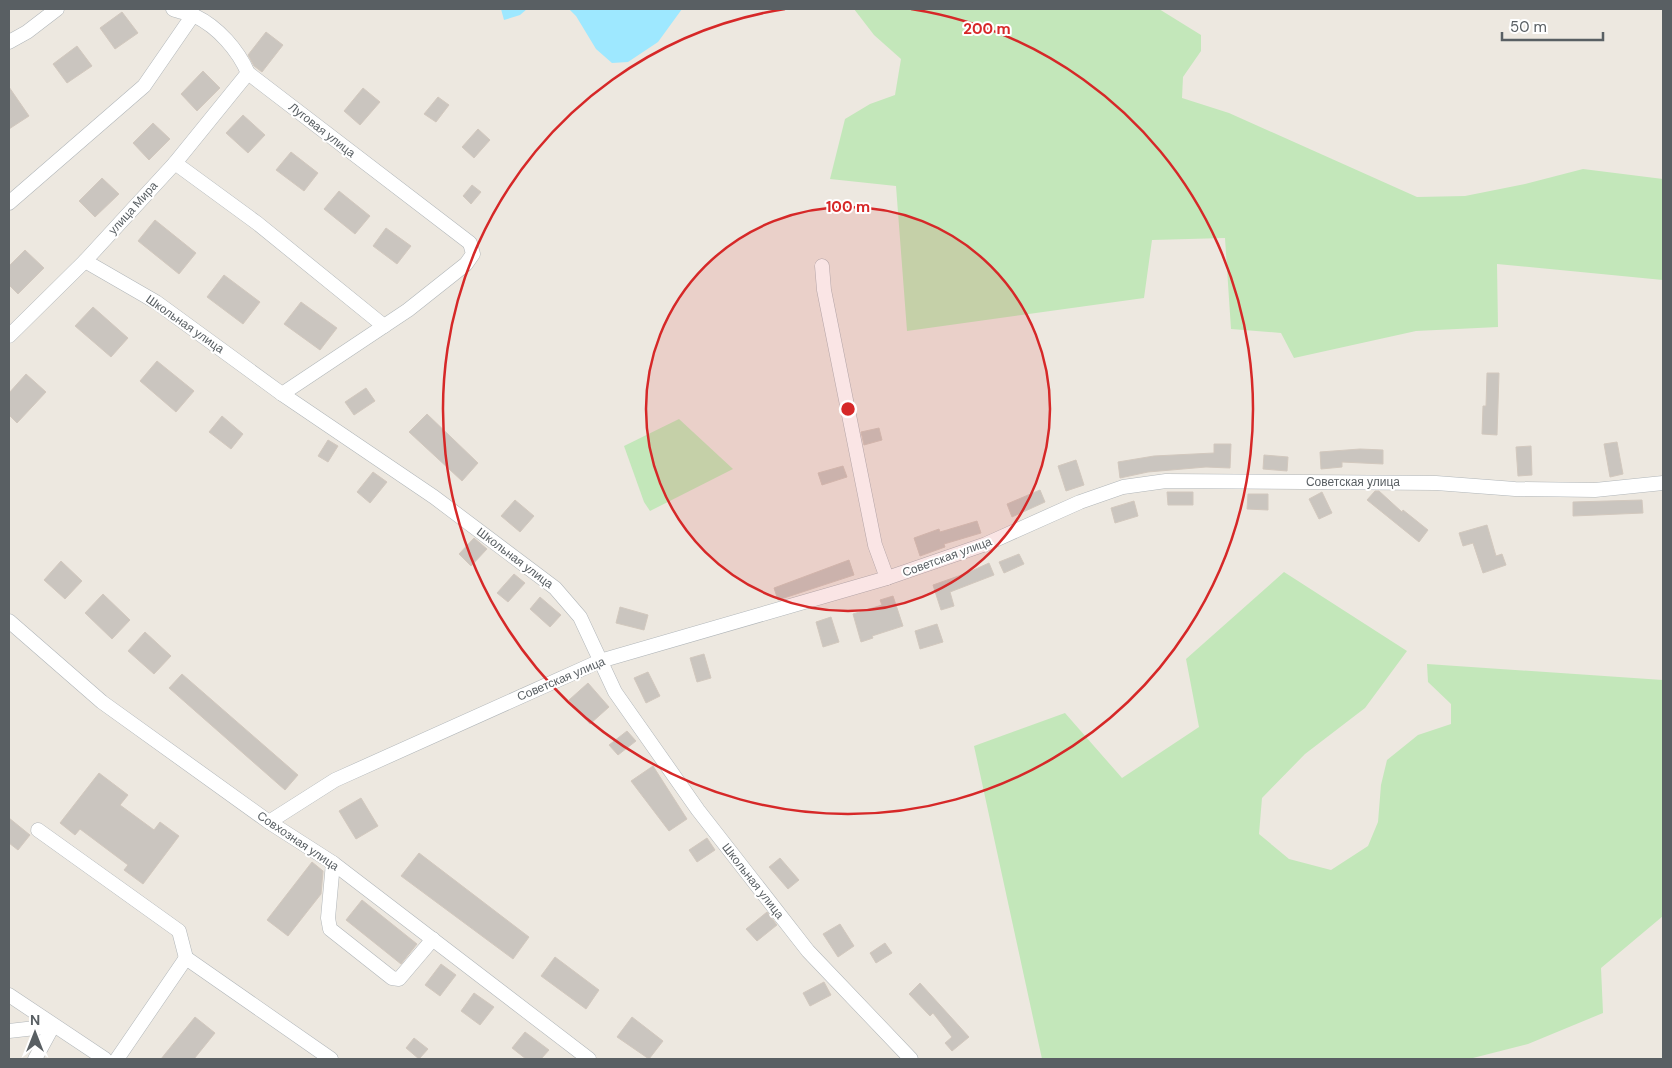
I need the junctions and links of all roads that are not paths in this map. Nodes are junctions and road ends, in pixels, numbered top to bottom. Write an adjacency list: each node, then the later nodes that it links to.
1 (57, 9): 4 (street)
2 (173, 9): 3 (street, Луговая улица)
3 (193, 15): 5 (street, Луговая улица); 7 (street)
4 (9, 42)
5 (248, 73): 6 (street, улица Мира); 10 (street, Луговая улица)
6 (175, 163): 8 (street, улица Мира); 10 (street)
7 (9, 203)
8 (85, 261): 11 (street, улица Мира); 12 (street, Школьная улица)
9 (822, 266): 14 (street)
10 (384, 326): 12 (street)
11 (9, 335)
12 (282, 394): 16 (street, Школьная улица)
13 (1663, 483): 14 (street, Советская улица)
14 (887, 578): 16 (street, Советская улица)
15 (9, 621): 17 (street, Совхозная улица)
16 (600, 661): 17 (street, Советская улица); 30 (street, Школьная улица)
17 (269, 822): 19 (street, Совхозная улица)
18 (38, 830): 21 (street)
19 (333, 864): 20 (street, Совхозная улица); 20 (street)
20 (434, 939): 29 (street, Совхозная улица)
21 (186, 958): 27 (street); 28 (street)
22 (9, 995): 23 (street)
23 (53, 1026): 24 (street); 25 (street); 26 (street)
24 (9, 1031)
25 (35, 1059)
26 (105, 1059)
27 (116, 1059)
28 (331, 1059)
29 (589, 1059)
30 (912, 1059)

